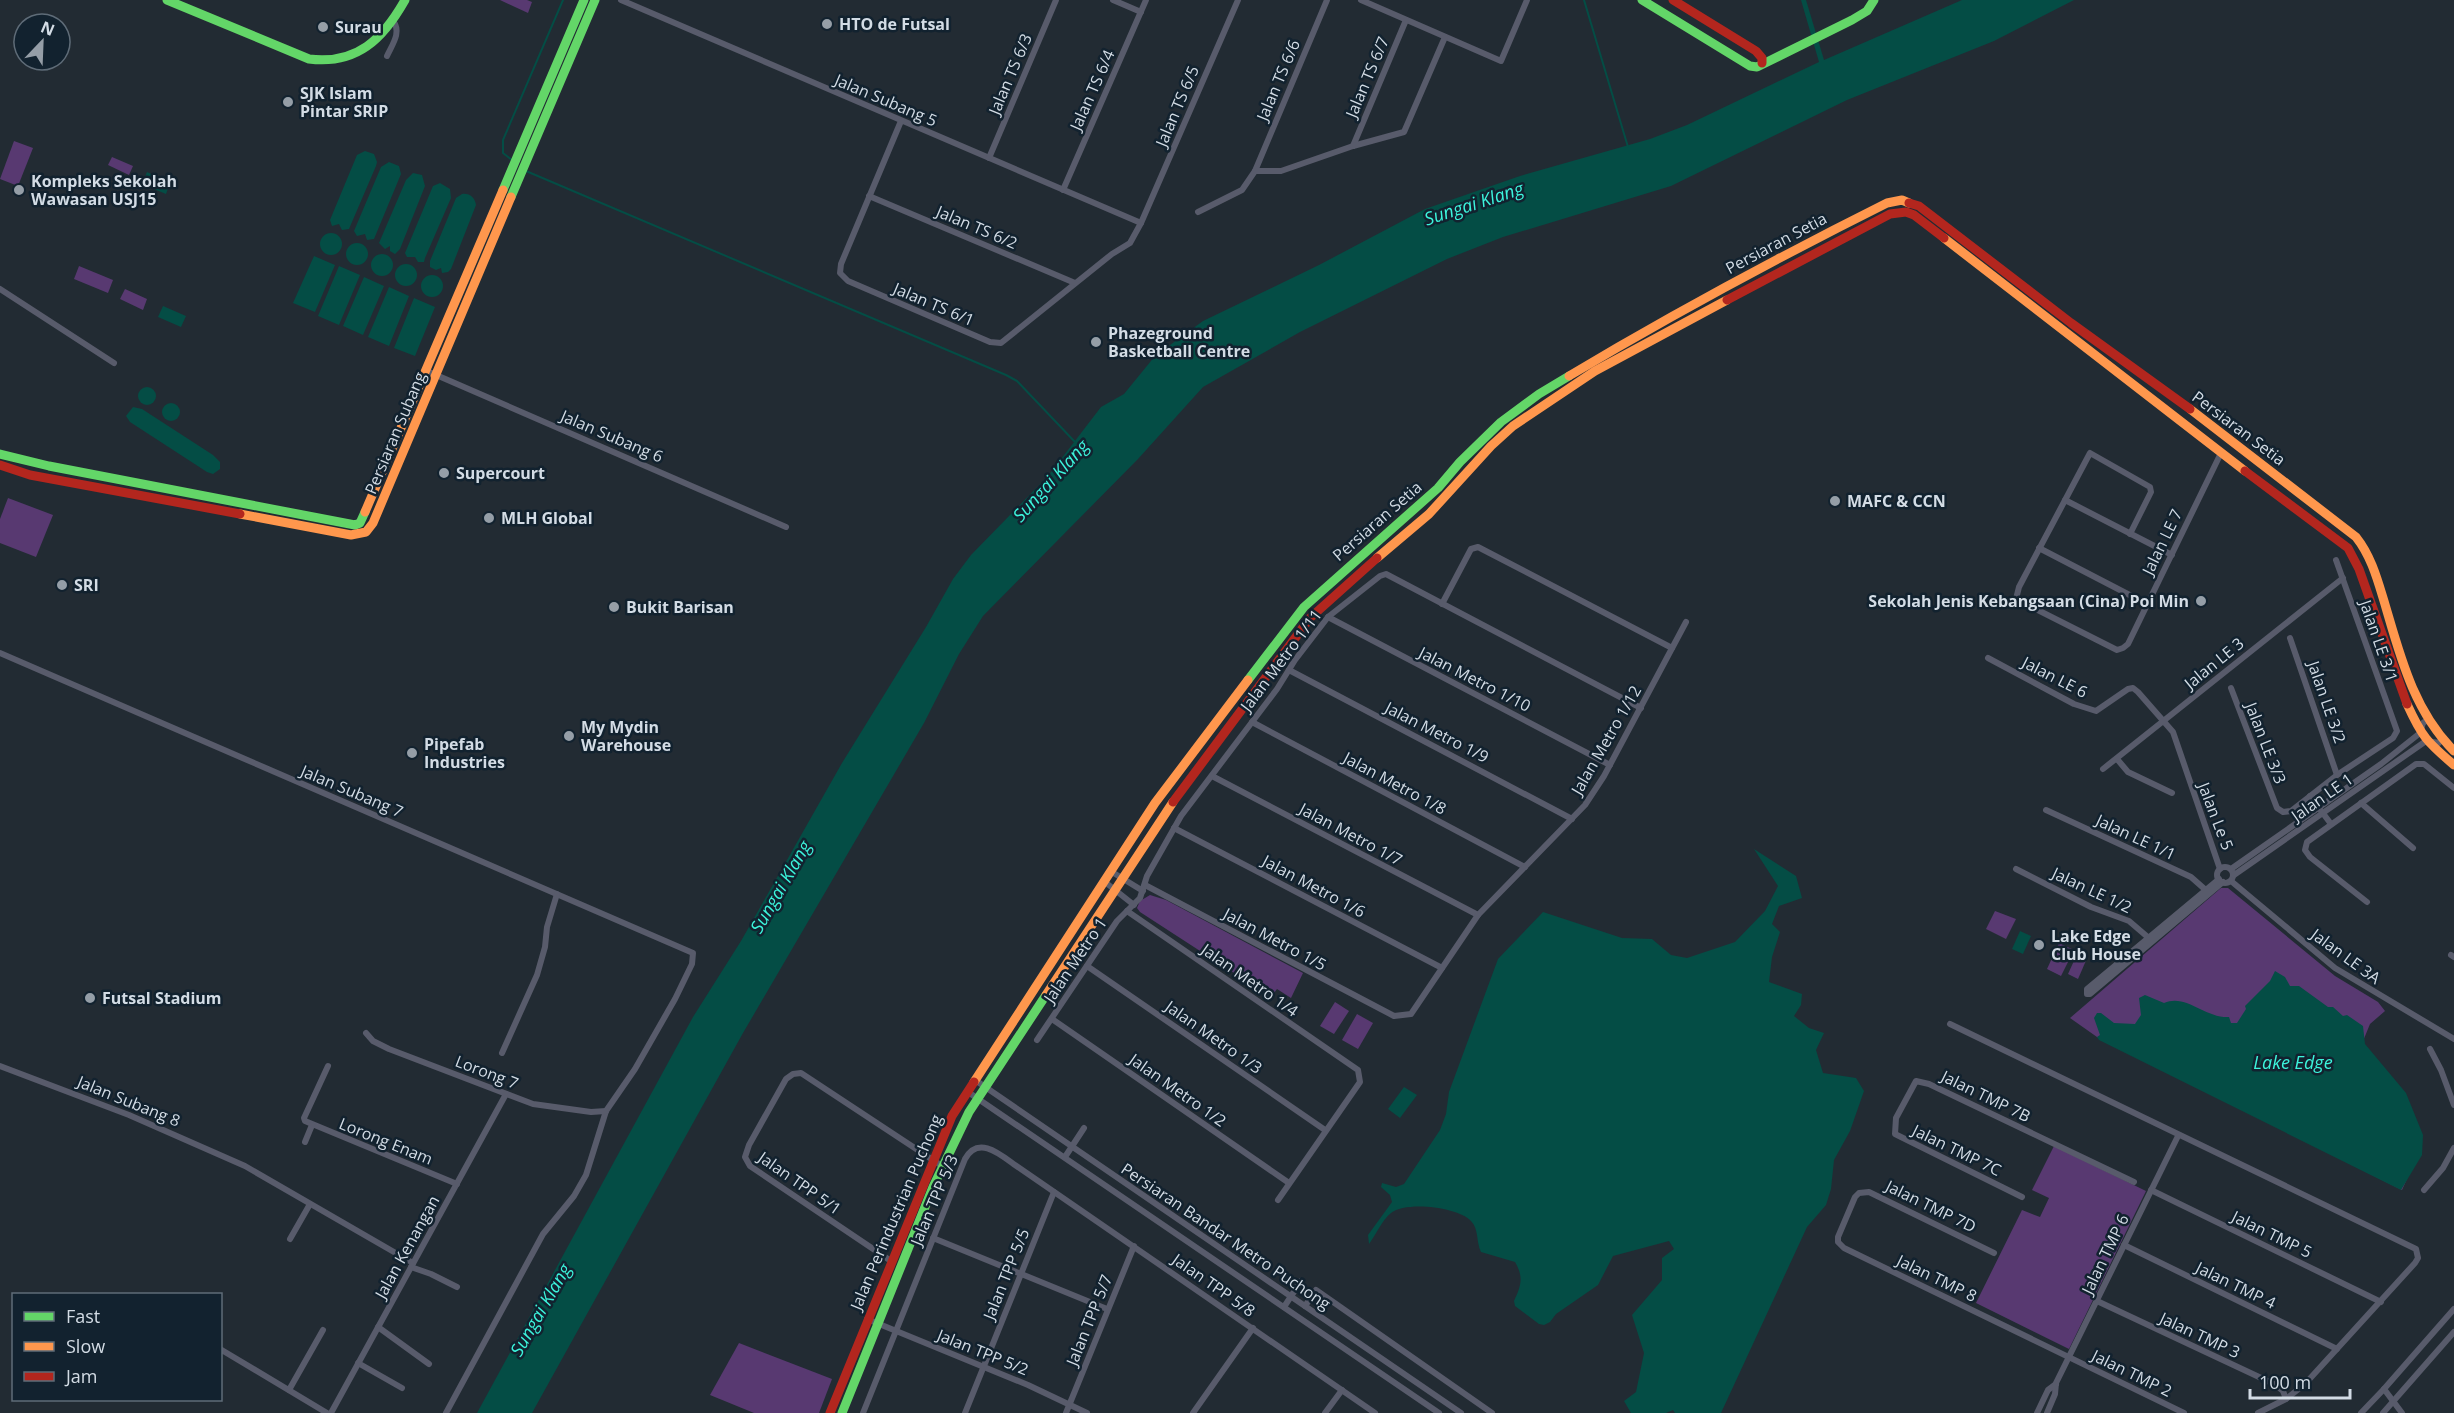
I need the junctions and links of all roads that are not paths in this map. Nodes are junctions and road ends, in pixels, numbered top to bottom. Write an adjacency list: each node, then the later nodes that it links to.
1 (167, 0): 18 (street)
2 (405, 0): 18 (street)
3 (584, 0): 35 (street, Persiaran Subang)
4 (595, 0): 35 (street, Persiaran Subang)
5 (621, 0): 22 (street, Jalan Subang 5)
6 (1056, 0): 24 (street, Jalan TS 6/3)
7 (1113, 0): 16 (street)
8 (1146, 0): 16 (street, Jalan TS 6/4)
9 (1238, 0): 31 (street, Jalan TS 6/5)
10 (1327, 0): 25 (street, Jalan TS 6/6)
11 (1361, 0): 17 (street)
12 (1527, 0): 19 (street)
13 (1642, 0): 21 (street)
14 (1673, 0): 21 (street)
15 (1874, 0): 21 (street)
16 (1141, 12): 26 (street, Jalan TS 6/4)
17 (1406, 20): 19 (street); 23 (street, Jalan TS 6/7)
18 (393, 21): 20 (street)
19 (1445, 37): 23 (street)
20 (387, 56)
21 (1762, 63)
22 (901, 121): 24 (street, Jalan Subang 5); 27 (street, Jalan TS 6/1)
23 (1353, 146): 25 (street)
24 (988, 158): 26 (street, Jalan Subang 5)
25 (1255, 171): 29 (street, Jalan TS 6/6)
26 (1063, 190): 31 (street, Jalan Subang 5)
27 (869, 196): 32 (street, Jalan TS 6/2); 32 (street, Jalan TS 6/1)
28 (1906, 201): 30 (street); 36 (street, Persiaran Setia); 86 (street, Persiaran Setia)
29 (1198, 212)
30 (1903, 212): 38 (street, Persiaran Setia); 88 (street, Persiaran Setia)
31 (1141, 223): 32 (street, Jalan TS 6/1)
32 (1075, 283)
33 (0, 289): 34 (street)
34 (114, 363)
35 (431, 373): 40 (street, Persiaran Subang); 41 (street, Persiaran Subang); 43 (street, Jalan Subang 6)
36 (2230, 440): 38 (street); 60 (street, Persiaran Setia)
37 (0, 453): 40 (street, Persiaran Subang)
38 (2221, 453): 46 (street, Jalan LE 7); 64 (street, Persiaran Setia)
39 (0, 465): 41 (street, Persiaran Subang)
40 (49, 466): 41 (street)
41 (47, 478)
42 (2064, 500): 44 (street); 44 (street); 45 (street)
43 (786, 526)
44 (2130, 534): 46 (street)
45 (2039, 548): 50 (street); 50 (street, Jalan LE 7)
46 (2172, 555): 50 (street, Jalan LE 7)
47 (2336, 560): 48 (street, Jalan LE 3/1)
48 (2343, 578): 61 (street, Jalan LE 3); 63 (street, Jalan LE 3/1)
49 (1442, 604): 51 (street, Jalan Metro 1/11); 54 (street); 59 (street, Jalan Metro 1/11)
50 (2146, 604)
51 (1328, 617): 57 (street, Jalan Metro 1/11); 68 (street, Jalan Metro 1/10)
52 (1686, 622): 54 (street, Jalan Metro 1/12)
53 (2290, 638): 71 (street, Jalan LE 3/2)
54 (1672, 648): 59 (street, Jalan Metro 1/12)
55 (0, 653): 94 (street, Jalan Subang 7)
56 (1988, 658): 61 (street, Jalan LE 6)
57 (1289, 670): 62 (street, Jalan Metro 1/11); 79 (street, Jalan Metro 1/9)
58 (2231, 688): 75 (street, Jalan LE 3/3)
59 (1641, 708): 68 (street, Jalan Metro 1/12)
60 (2427, 720): 64 (street); 65 (street, Persiaran Setia)
61 (2164, 721): 67 (street, Jalan LE 3); 85 (street, Jalan Le 5)
62 (1252, 722): 72 (street, Jalan Metro 1/11); 83 (street, Jalan Metro 1/8)
63 (2397, 731): 71 (street, Jalan LE 3/3)
64 (2423, 737): 65 (street); 69 (street, Persiaran Setia); 78 (street, Jalan LE 1)
65 (2441, 739): 66 (street, Persiaran Setia)
66 (2454, 751)
67 (2116, 759): 70 (street, Jalan LE 3); 74 (street)
68 (1610, 765): 79 (street, Jalan Metro 1/12)
69 (2454, 765)
70 (2103, 769)
71 (2337, 775): 75 (street, Jalan LE 3/3)
72 (1212, 776): 81 (street, Jalan Metro 1/11); 99 (street, Jalan Metro 1/7)
73 (2454, 788): 76 (street)
74 (2172, 793)
75 (2310, 796): 78 (street)
76 (2361, 803): 80 (street); 82 (street)
77 (2046, 810): 92 (street, Jalan LE 1/1)
78 (2321, 811): 80 (street); 87 (street, Jalan LE 1)
79 (1572, 819): 83 (street, Jalan Metro 1/12)
80 (2331, 825): 96 (street)
81 (1174, 828): 91 (street, Jalan Metro 1/11); 102 (street, Jalan Metro 1/6)
82 (2413, 848)
83 (1525, 867): 99 (street, Jalan Metro 1/12)
84 (2016, 869): 100 (street, Jalan LE 1/2)
85 (2220, 869): 87 (street); 89 (street)
86 (1112, 872): 88 (street, Jalan Metro 1/5); 90 (street, Persiaran Setia)
87 (2232, 875): 89 (street); 106 (street, Jalan LE 3A)
88 (1127, 881): 91 (street, Jalan Metro 1/5); 93 (street, Persiaran Setia)
89 (2221, 881): 92 (street)
90 (1105, 882): 93 (street); 112 (street, Jalan Perindustrian Puchong)
91 (1144, 888): 95 (street, Jalan Metro 1/11); 102 (street, Jalan Metro 1/5)
92 (2208, 891): 100 (street)
93 (1120, 892): 97 (street); 113 (street, Jalan Perindustrian Puchong)
94 (557, 894): 109 (street); 118 (street, Jalan Subang 7)
95 (1140, 898): 97 (street, Jalan Metro 1)
96 (2367, 902)
97 (1134, 904): 98 (street, Jalan Metro 1)
98 (1127, 911): 101 (street, Jalan Metro 1); 122 (street, Jalan Metro 1/4)
99 (1478, 915): 102 (street)
100 (2151, 940): 100 (street)
101 (1087, 966): 103 (street, Jalan Metro 1); 122 (street, Jalan Metro 1/3)
102 (1442, 968)
103 (1052, 1019): 107 (street, Jalan Metro 1); 132 (street, Jalan Metro 1/2)
104 (1950, 1024): 123 (street)
105 (366, 1033): 115 (street, Lorong 7)
106 (2454, 1038)
107 (1037, 1040)
108 (2430, 1049): 117 (street)
109 (502, 1053)
110 (0, 1066): 140 (street, Jalan Subang 8)
111 (328, 1066): 120 (street, Lorong Enam)
112 (975, 1080): 113 (street, Persiaran Bandar Metro Puchong); 114 (street, Jalan Perindustrian Puchong)
113 (986, 1088): 116 (street, Jalan Perindustrian Puchong); 125 (street, Persiaran Bandar Metro Puchong)
114 (968, 1092): 116 (street, Persiaran Bandar Metro Puchong); 128 (street, Jalan Perindustrian Puchong)
115 (506, 1094): 118 (street, Lorong 7); 133 (street, Jalan Kenangan)
116 (981, 1101): 127 (street, Persiaran Bandar Metro Puchong); 129 (street, Jalan Perindustrian Puchong)
117 (2454, 1106)
118 (606, 1111): 180 (street)
119 (1896, 1118): 131 (street, Jalan TMP 7B); 138 (street, Jalan TMP 7C)
120 (312, 1125): 124 (street); 133 (street, Lorong Enam)
121 (1084, 1128): 125 (street)
122 (1324, 1130): 132 (street)
123 (2178, 1136): 135 (street, Jalan TMP 6); 153 (street)
124 (305, 1142)
125 (1072, 1147): 127 (street); 151 (street, Persiaran Bandar Metro Puchong)
126 (2454, 1148): 134 (street)
127 (1065, 1157): 155 (street, Persiaran Bandar Metro Puchong)
128 (932, 1160): 129 (street, Jalan TPP 5/1); 146 (street, Jalan Perindustrian Puchong); 146 (street, Jalan TPP 5/1)
129 (942, 1166): 159 (street, Jalan Perindustrian Puchong)
130 (1036, 1180): 136 (street, Jalan TPP 5/8); 141 (street, Jalan TPP 5/3)
131 (2134, 1182)
132 (1289, 1183): 139 (street)
133 (457, 1184): 147 (street, Jalan Kenangan)
134 (2424, 1190)
135 (2151, 1191): 143 (street, Jalan TMP 6); 153 (street, Jalan TMP 5)
136 (1054, 1192): 144 (street, Jalan TPP 5/8); 148 (street, Jalan TPP 5/5)
137 (1855, 1197): 145 (street, Jalan TMP 7D); 167 (street, Jalan TMP 8)
138 (2022, 1197)
139 (1278, 1200)
140 (310, 1204): 142 (street); 147 (street, Jalan Subang 8)
141 (933, 1238): 148 (street); 163 (street, Jalan TPP 5/3)
142 (290, 1239)
143 (2124, 1245): 152 (street, Jalan TMP 6); 165 (street, Jalan TMP 4)
144 (1134, 1246): 157 (street, Jalan TPP 5/7); 161 (street, Jalan TPP 5/8)
145 (1994, 1253)
146 (891, 1261): 158 (street, Jalan Perindustrian Puchong)
147 (412, 1265): 150 (street, Jalan Subang 8); 160 (street, Jalan Kenangan)
148 (1022, 1273): 157 (street); 170 (street, Jalan TPP 5/5)
149 (1301, 1281): 151 (street)
150 (457, 1287)
151 (1291, 1296): 154 (street, Persiaran Bandar Metro Puchong); 155 (street)
152 (2097, 1301): 167 (street, Jalan TMP 6); 176 (street, Jalan TMP 3)
153 (2381, 1302): 165 (street)
154 (1305, 1306): 191 (street, Persiaran Bandar Metro Puchong); 192 (street)
155 (1284, 1307): 190 (street, Persiaran Bandar Metro Puchong)
156 (2454, 1308): 173 (street)
157 (1107, 1309): 178 (street, Jalan TPP 5/7)
158 (867, 1318): 159 (street, Jalan TPP 5/2); 181 (street, Jalan Perindustrian Puchong)
159 (878, 1323): 163 (street, Jalan TPP 5/2); 182 (street, Jalan Perindustrian Puchong)
160 (378, 1327): 168 (street, Jalan Kenangan); 169 (street)
161 (1253, 1328): 175 (street, Jalan TPP 5/8); 187 (street)
162 (323, 1330): 174 (street)
163 (896, 1331): 170 (street, Jalan TPP 5/2); 183 (street, Jalan TPP 5/3)
164 (2454, 1332): 177 (street)
165 (2337, 1349): 176 (street)
166 (222, 1350): 174 (street)
167 (2069, 1357): 171 (street, Jalan TMP 6); 195 (street, Jalan TMP 2)
168 (358, 1363): 172 (street); 179 (street, Jalan Kenangan)
169 (429, 1364)
170 (983, 1367): 178 (street, Jalan TPP 5/2); 184 (street, Jalan TPP 5/5)
171 (2056, 1383): 193 (street, Jalan TMP 6); 194 (street, Jalan TMP 6)
172 (402, 1388)
173 (2384, 1389): 177 (street); 197 (street)
174 (289, 1390): 179 (street)
175 (1342, 1390): 188 (street); 189 (street, Jalan TPP 5/8)
176 (2286, 1399): 196 (street)
177 (2393, 1401): 198 (street); 199 (street)
178 (1070, 1404): 185 (street, Jalan TPP 5/7); 186 (street, Jalan TPP 5/2)
179 (329, 1413)
180 (446, 1413)
181 (831, 1413)
182 (842, 1413)
183 (863, 1413)
184 (965, 1413)
185 (1066, 1413)
186 (1087, 1413)
187 (1193, 1413)
188 (1325, 1413)
189 (1375, 1413)
190 (1439, 1413)
191 (1461, 1413)
192 (1492, 1413)
193 (2037, 1413)
194 (2046, 1413)
195 (2184, 1413)
196 (2258, 1413)
197 (2361, 1413)
198 (2383, 1413)
199 (2402, 1413)

